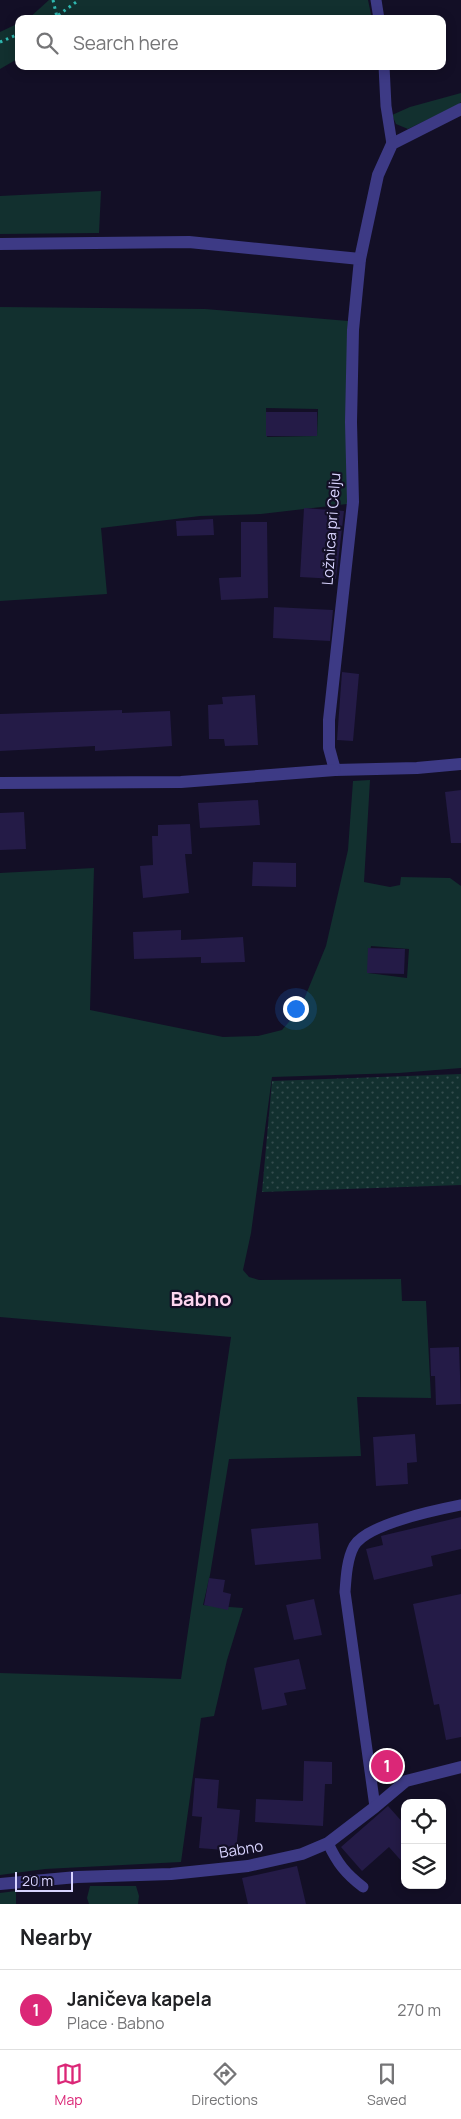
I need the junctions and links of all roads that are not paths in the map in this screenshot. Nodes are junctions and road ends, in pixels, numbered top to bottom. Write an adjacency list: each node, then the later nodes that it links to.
1 (376, 0): 2 (lane)
2 (378, 15)
3 (384, 70): 5 (lane)
4 (461, 109): 5 (street)
5 (392, 144): 7 (street, Ložnica pri Celju)
6 (0, 244): 7 (street)
7 (360, 259): 9 (street, Ložnica pri Celju)
8 (461, 764): 9 (street)
9 (335, 770): 10 (street)
10 (0, 783)
11 (461, 1505): 13 (lane)
12 (461, 1767): 13 (street, Babno)
13 (375, 1808): 14 (street, Babno)
14 (328, 1843): 15 (street, Babno); 16 (lane)
15 (0, 1884)
16 (364, 1888)

